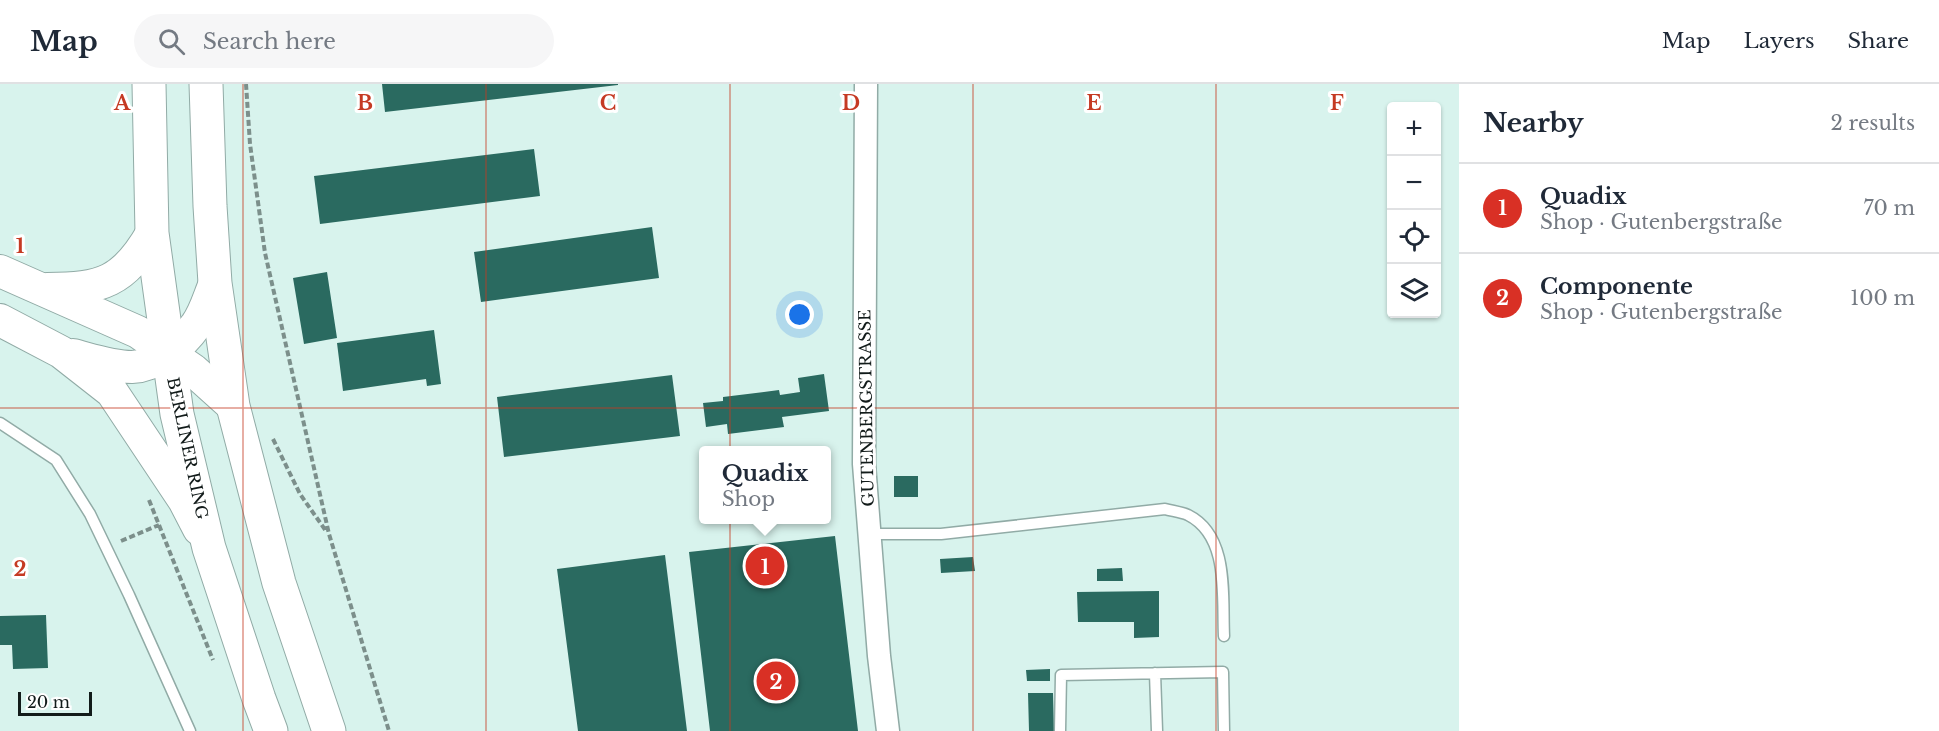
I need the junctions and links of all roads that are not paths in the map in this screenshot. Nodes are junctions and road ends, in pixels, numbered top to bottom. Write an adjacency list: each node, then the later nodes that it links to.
1 (149, 84): 4 (main road, BERLINER RING)
2 (206, 84): 6 (main road)
3 (866, 84): 13 (street, GUTENBERGSTRASSE)
4 (152, 233): 7 (street); 10 (main road, BERLINER RING)
5 (0, 271): 7 (street)
6 (215, 283): 10 (street); 11 (main road)
7 (38, 289): 10 (street)
8 (0, 320): 9 (street)
9 (61, 352): 10 (street); 14 (street)
10 (169, 352): 11 (street); 14 (main road, BERLINER RING)
11 (233, 406): 19 (main road)
12 (0, 423): 17 (lane)
13 (869, 534): 15 (lane); 20 (street, GUTENBERGSTRASSE)
14 (209, 548): 18 (main road, BERLINER RING)
15 (1224, 636)
16 (1155, 673): 21 (lane); 22 (lane); 23 (lane)
17 (190, 731)
18 (271, 731)
19 (329, 731)
20 (888, 731)
21 (1060, 731)
22 (1157, 731)
23 (1224, 731)

